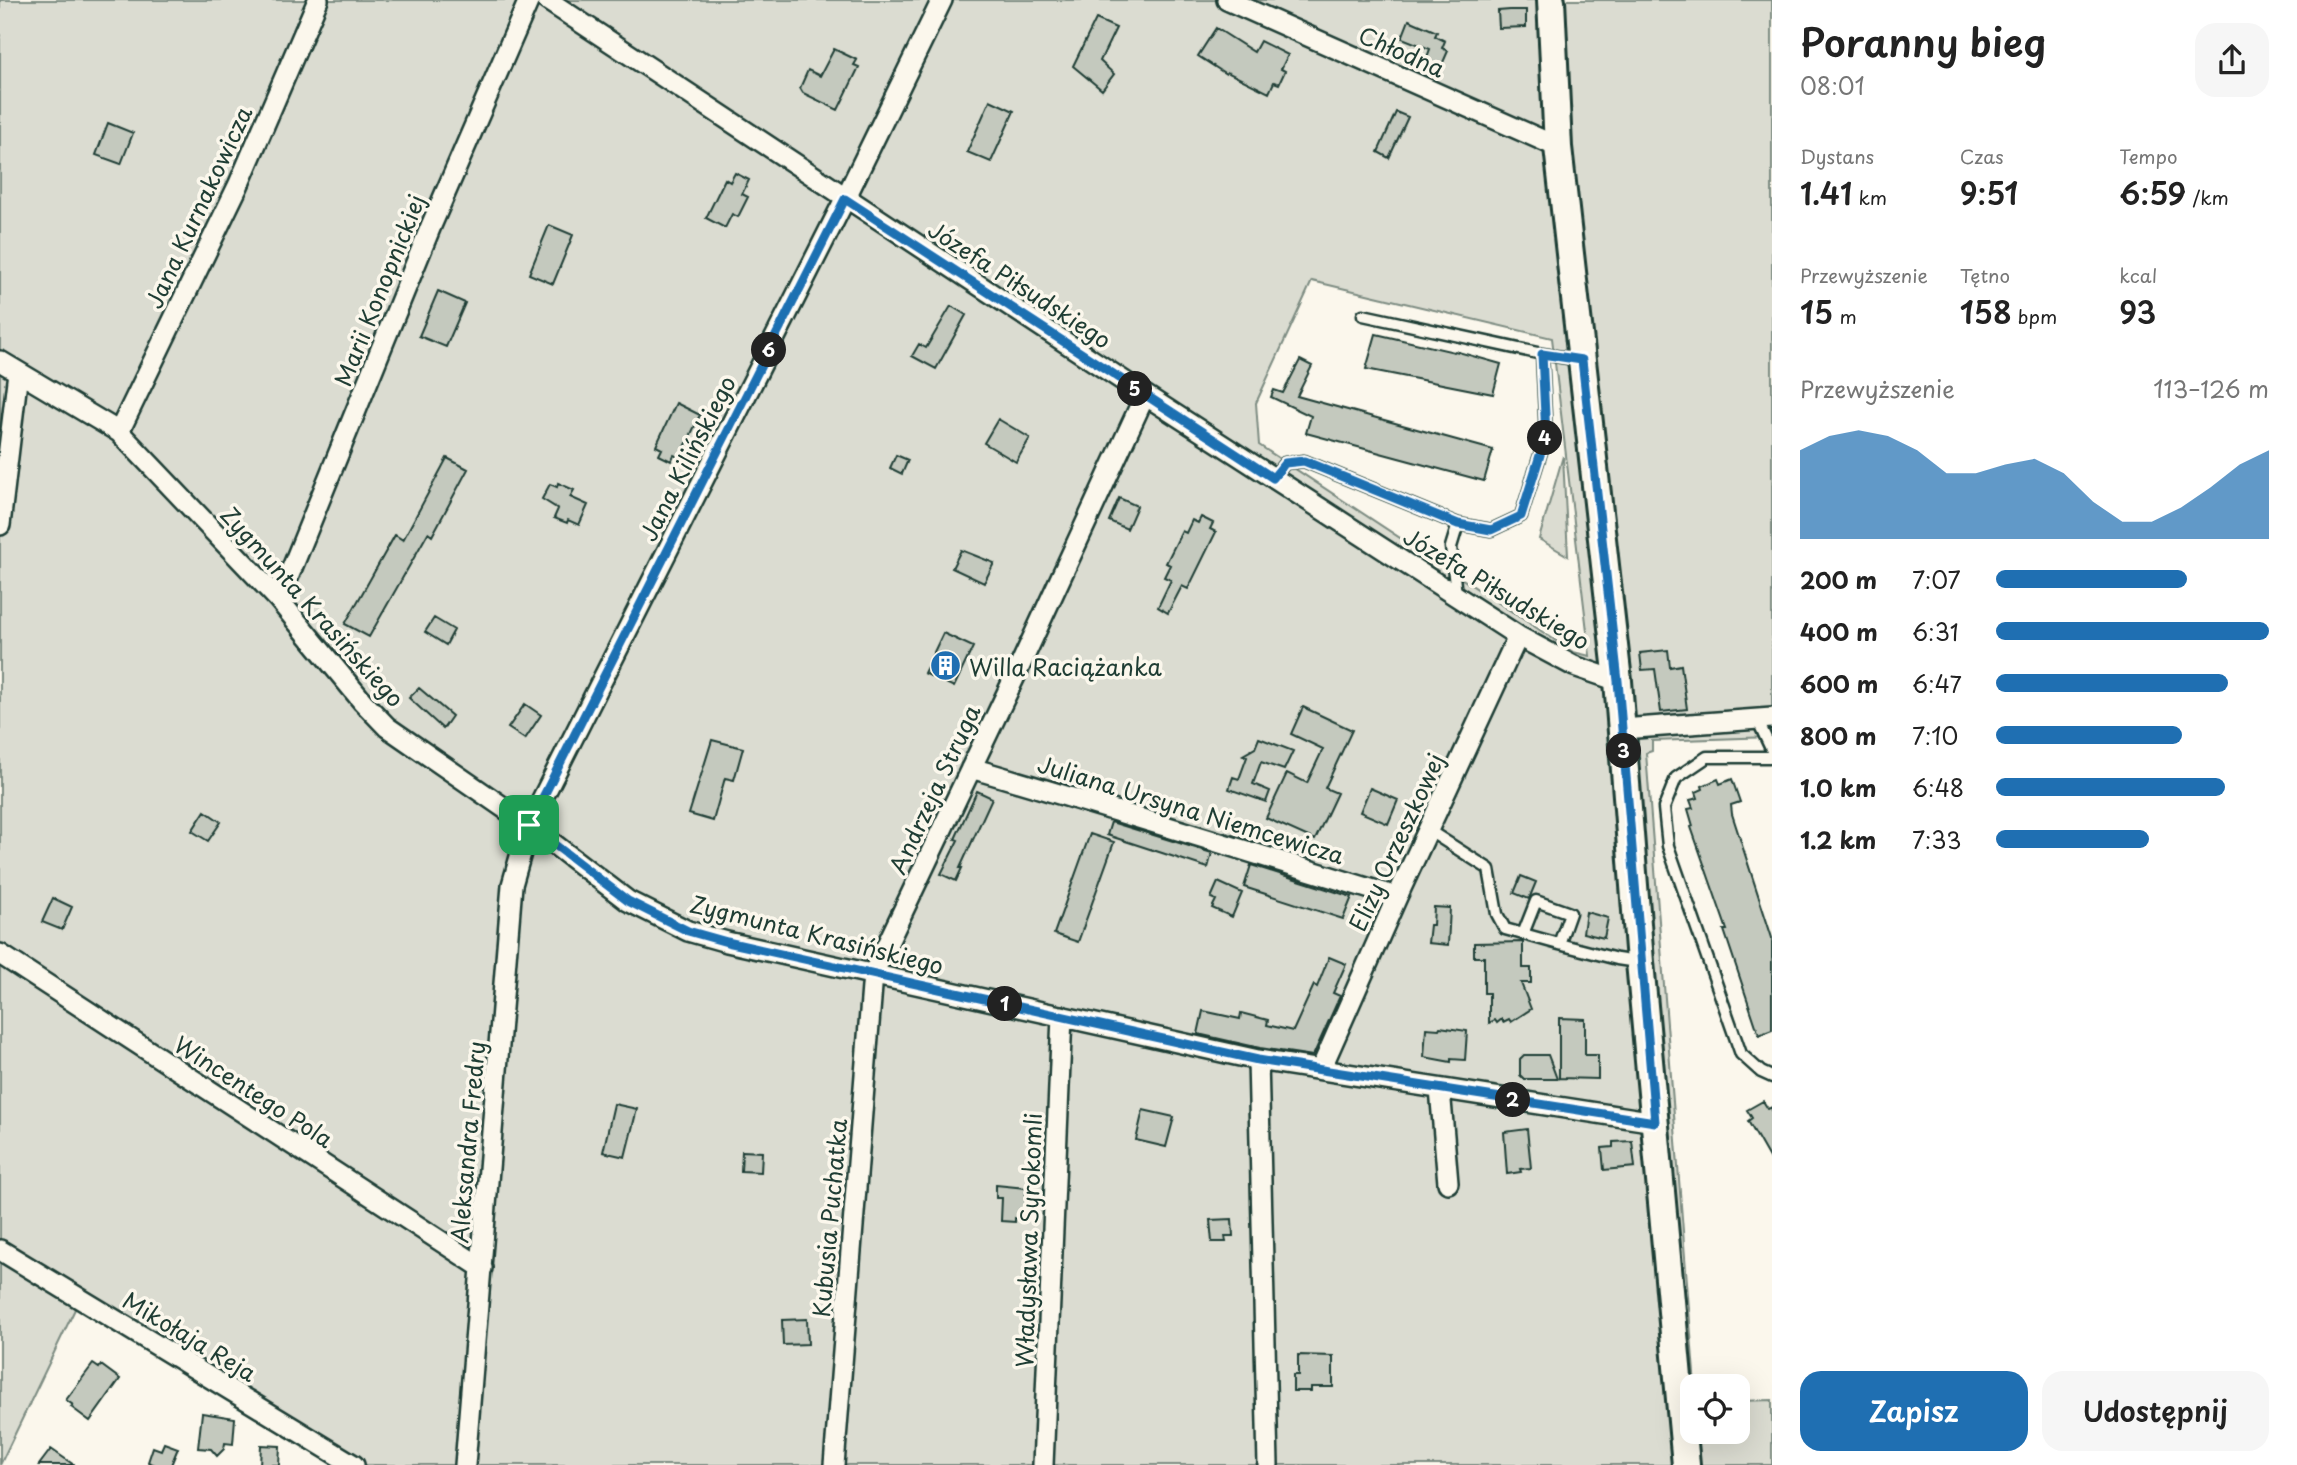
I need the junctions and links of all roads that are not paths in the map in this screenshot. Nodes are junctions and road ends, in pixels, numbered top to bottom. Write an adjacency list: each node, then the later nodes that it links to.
1 (318, 0): 15 (street, Jana Kurnakowicza)
2 (529, 0): 20 (street, Marii Konopnickiej)
3 (547, 0): 8 (street, Józefa Piłsudskiego)
4 (942, 0): 8 (street, Jana Kilińskiego)
5 (1227, 0): 7 (street, Chłodna)
6 (1551, 0): 7 (street)
7 (1558, 148): 11 (street)
8 (845, 199): 14 (street, Józefa Piłsudskiego); 28 (street, Jana Kilińskiego)
9 (1363, 315): 10 (lane)
10 (1542, 354): 11 (lane); 17 (lane)
11 (1582, 360): 22 (street)
12 (0, 361): 13 (street, Zygmunta Krasińskiego)
13 (18, 372): 15 (street, Zygmunta Krasińskiego); 18 (street)
14 (1144, 395): 16 (street, Józefa Piłsudskiego); 27 (street, Andrzeja Struga)
15 (119, 432): 20 (street, Zygmunta Krasińskiego)
16 (1273, 478): 17 (lane); 19 (street, Józefa Piłsudskiego)
17 (1458, 524): 19 (lane)
18 (0, 525)
19 (1456, 596): 21 (street, Józefa Piłsudskiego)
20 (279, 600): 28 (street, Zygmunta Krasińskiego)
21 (1518, 636): 22 (street, Józefa Piłsudskiego); 29 (street, Elizy Orzeszkowej)
22 (1618, 681): 24 (street)
23 (1764, 718): 24 (street); 25 (lane)
24 (1622, 729): 34 (street)
25 (1772, 751)
26 (1772, 757): 39 (lane)
27 (971, 768): 30 (street, Juliana Ursyna Niemcewicza); 35 (street, Andrzeja Struga)
28 (529, 825): 35 (street, Zygmunta Krasińskiego); 44 (street, Aleksandra Fredry)
29 (1428, 830): 30 (street, Elizy Orzeszkowej); 31 (lane)
30 (1397, 897): 38 (street, Elizy Orzeszkowej)
31 (1523, 934): 32 (lane); 32 (lane)
32 (1559, 944): 34 (lane)
33 (0, 954): 44 (street, Wincentego Pola)
34 (1640, 962): 41 (street)
35 (873, 974): 36 (street, Zygmunta Krasińskiego); 47 (street, Kubusia Puchatka)
36 (1062, 1016): 37 (street, Zygmunta Krasińskiego); 48 (street, Władysława Syrokomli)
37 (1258, 1060): 38 (street, Zygmunta Krasińskiego); 49 (street)
38 (1321, 1069): 40 (street, Zygmunta Krasińskiego)
39 (1772, 1077)
40 (1440, 1089): 41 (street, Zygmunta Krasińskiego); 42 (street)
41 (1655, 1122): 50 (street)
42 (1448, 1183)
43 (0, 1250): 45 (street, Mikołaja Reja)
44 (482, 1268): 46 (street, Aleksandra Fredry)
45 (354, 1465)
46 (465, 1465)
47 (834, 1465)
48 (1043, 1465)
49 (1268, 1465)
50 (1686, 1465)

